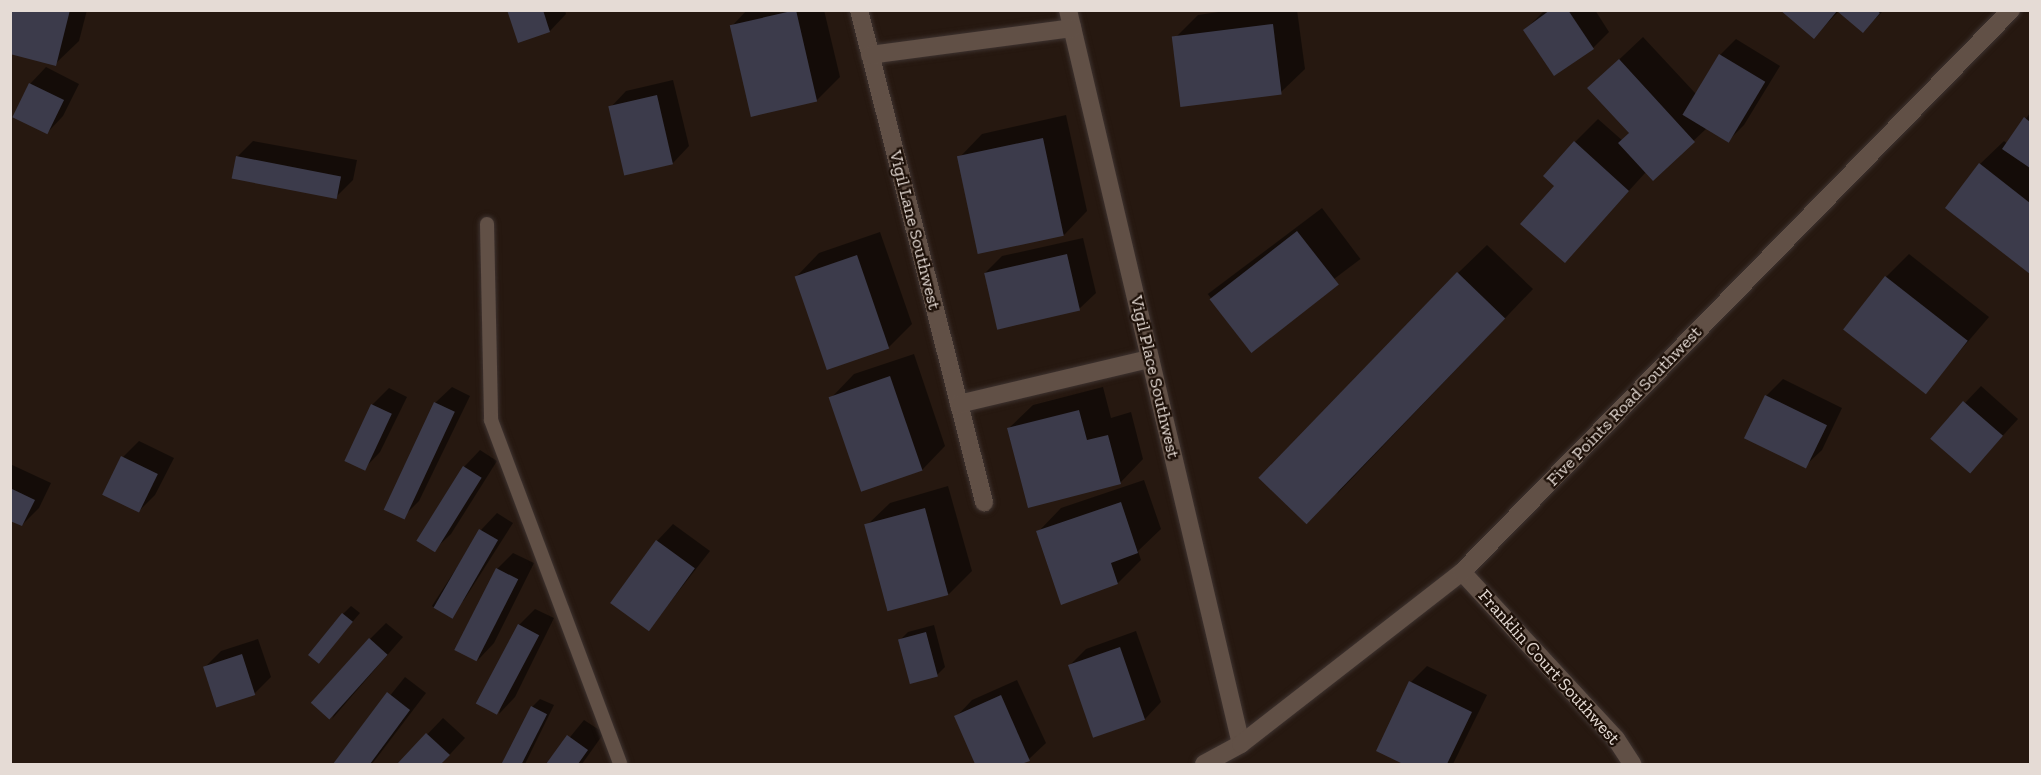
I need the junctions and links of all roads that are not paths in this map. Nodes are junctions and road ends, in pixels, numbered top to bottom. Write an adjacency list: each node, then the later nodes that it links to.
1 (859, 10): 4 (street, Vigil Lane Southwest)
2 (2011, 10): 9 (street, Five Points Road Southwest)
3 (1070, 19): 4 (street); 6 (street, Vigil Place Southwest)
4 (870, 55): 7 (street, Vigil Lane Southwest)
5 (487, 224): 11 (lane)
6 (1150, 359): 7 (street); 10 (street, Vigil Place Southwest)
7 (959, 404): 8 (street, Vigil Lane Southwest)
8 (984, 502)
9 (1462, 572): 10 (street, Five Points Road Southwest); 13 (street, Franklin Court Southwest)
10 (1241, 744): 12 (street, Five Points Road Southwest)
11 (620, 765)
12 (1204, 765)
13 (1632, 765)

